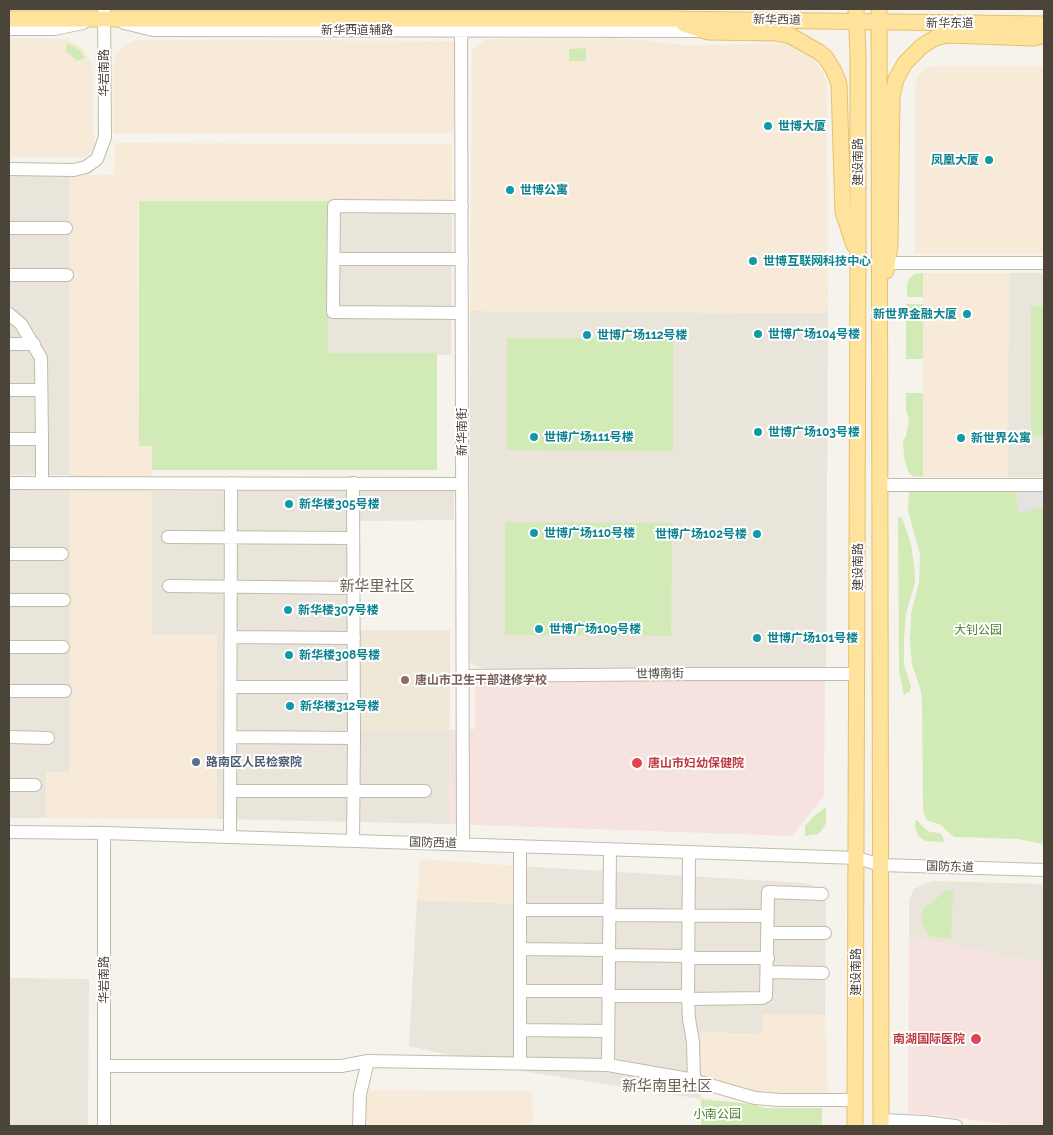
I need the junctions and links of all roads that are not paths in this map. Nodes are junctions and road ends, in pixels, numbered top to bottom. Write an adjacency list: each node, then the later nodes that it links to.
1 (104, 13): 4 (main road, 新华西道); 7 (main road, 新华西道); 8 (street); 11 (street, 华岩南路)
2 (856, 15): 3 (main road, 新华东道); 5 (main road, 新华西道); 17 (main road, 建设南路)
3 (879, 16): 6 (main road, 新华东道); 22 (main road, 建设南路)
4 (9, 19)
5 (669, 19): 7 (main road, 新华西道); 9 (main road)
6 (1044, 24)
7 (461, 25): 9 (street); 12 (street, 新华南街)
8 (9, 29)
9 (708, 32): 17 (main road)
10 (1044, 35): 18 (main road)
11 (9, 169)
12 (462, 207): 15 (street); 16 (street, 新华南街)
13 (9, 228): 14 (street)
14 (66, 228)
15 (334, 259): 16 (street); 23 (street)
16 (462, 259): 23 (street, 新华南街)
17 (858, 261): 52 (main road, 建设南路)
18 (888, 263): 19 (street); 22 (main road)
19 (1044, 263)
20 (9, 275): 21 (street)
21 (67, 275)
22 (879, 294): 36 (main road, 建设南路)
23 (462, 312): 35 (street, 新华南街)
24 (9, 314): 26 (street)
25 (9, 344): 26 (street)
26 (34, 344): 28 (street)
27 (9, 390): 28 (street)
28 (41, 390): 30 (street)
29 (9, 439): 30 (street)
30 (42, 439): 32 (street)
31 (9, 483): 32 (street)
32 (42, 483): 33 (street)
33 (231, 483): 34 (street); 39 (street)
34 (353, 483): 35 (street); 40 (street)
35 (462, 484): 53 (street, 新华南街)
36 (878, 485): 37 (street); 76 (main road, 建设南路)
37 (1044, 485)
38 (168, 537): 39 (street)
39 (231, 537): 40 (street); 44 (street)
40 (353, 538): 45 (street)
41 (9, 554): 42 (street)
42 (62, 554)
43 (169, 586): 44 (street)
44 (231, 586): 45 (street); 48 (street)
45 (353, 588): 49 (street)
46 (9, 600): 47 (street)
47 (64, 600)
48 (231, 637): 49 (street); 54 (street)
49 (354, 638): 55 (street)
50 (9, 647): 51 (street)
51 (63, 647)
52 (858, 674): 53 (street, 世博南街); 75 (main road, 建设南路)
53 (462, 676): 71 (street, 新华南街)
54 (231, 686): 55 (street); 59 (street)
55 (354, 687): 61 (street)
56 (9, 691): 57 (street)
57 (65, 691)
58 (9, 737): 60 (street)
59 (230, 737): 61 (street); 64 (street)
60 (48, 738)
61 (354, 738): 65 (street)
62 (9, 786): 63 (street)
63 (35, 786)
64 (230, 791): 65 (street); 69 (street)
65 (353, 791): 66 (street); 70 (street)
66 (425, 791)
67 (9, 832): 68 (street, 国防西道)
68 (104, 833): 69 (street, 国防西道); 99 (street, 华岩南路)
69 (230, 837): 70 (street, 国防西道)
70 (353, 841): 71 (street, 国防西道)
71 (463, 844): 72 (street, 国防西道)
72 (520, 846): 73 (street, 国防西道); 79 (street)
73 (610, 849): 74 (street, 国防西道); 80 (street)
74 (689, 852): 75 (street, 国防西道); 81 (street)
75 (857, 858): 76 (street, 国防东道); 101 (main road, 建设南路)
76 (881, 865): 77 (street, 国防东道); 102 (main road, 建设南路)
77 (1044, 870)
78 (822, 894): 82 (street)
79 (520, 910): 80 (street); 85 (street)
80 (610, 913): 81 (street); 86 (street)
81 (689, 915): 82 (street); 87 (street)
82 (768, 916): 83 (street)
83 (768, 933): 84 (street); 88 (street)
84 (825, 933)
85 (520, 949): 86 (street); 91 (street)
86 (609, 953): 87 (street); 92 (street)
87 (688, 957): 88 (street); 93 (street)
88 (768, 958): 89 (street)
89 (768, 972): 90 (street); 93 (street)
90 (824, 972)
91 (520, 991): 92 (street); 94 (street)
92 (608, 993): 93 (street); 95 (street)
93 (688, 997): 100 (street)
94 (520, 1030): 95 (street); 97 (street)
95 (608, 1031): 98 (street)
96 (368, 1061): 97 (street); 99 (street); 104 (street)
97 (520, 1063): 98 (street)
98 (608, 1064): 100 (street)
99 (104, 1066): 103 (street, 华岩南路)
100 (694, 1080): 101 (street)
101 (855, 1100): 105 (main road, 建设南路)
102 (881, 1123): 106 (street)
103 (104, 1126)
104 (359, 1126)
105 (855, 1126)
106 (956, 1126)

